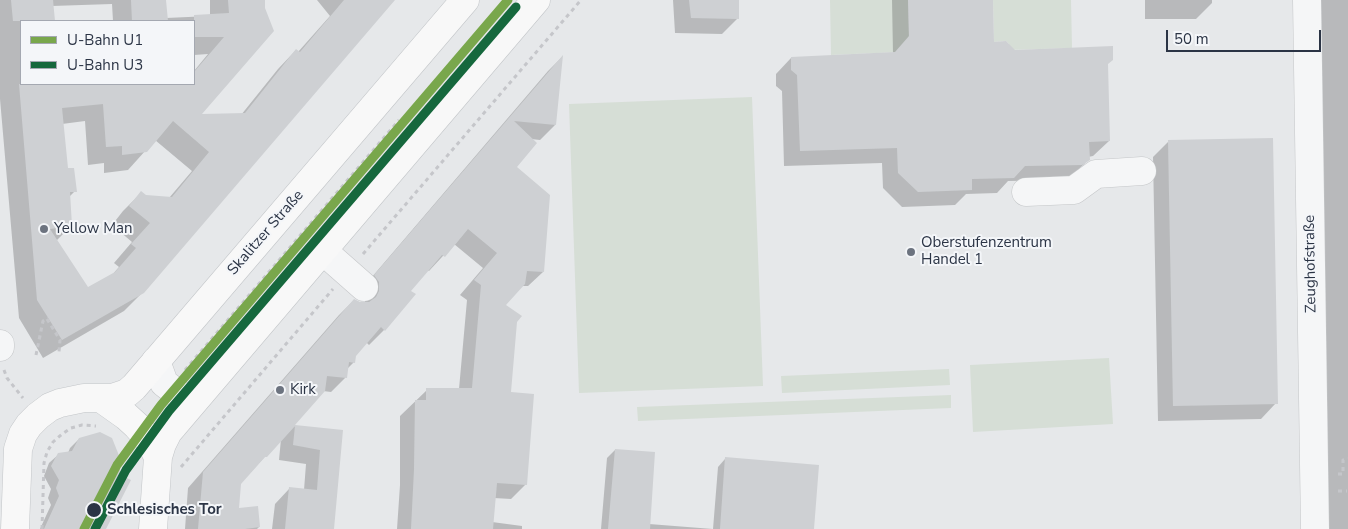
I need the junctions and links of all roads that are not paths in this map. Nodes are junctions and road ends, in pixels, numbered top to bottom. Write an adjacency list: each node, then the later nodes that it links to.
1 (465, 0): 8 (main road, Skalitzer Straße)
2 (536, 0): 6 (main road)
3 (1307, 0): 14 (street, Zeughofstraße)
4 (1142, 171): 5 (street)
5 (1026, 192)
6 (322, 250): 7 (street); 9 (main road)
7 (356, 280)
8 (156, 361): 9 (street); 10 (main road, Skalitzer Straße)
9 (196, 398): 11 (main road)
10 (102, 399): 11 (main road); 12 (main road, Skalitzer Straße)
11 (168, 464): 13 (main road)
12 (15, 529)
13 (153, 529)
14 (1315, 529)

